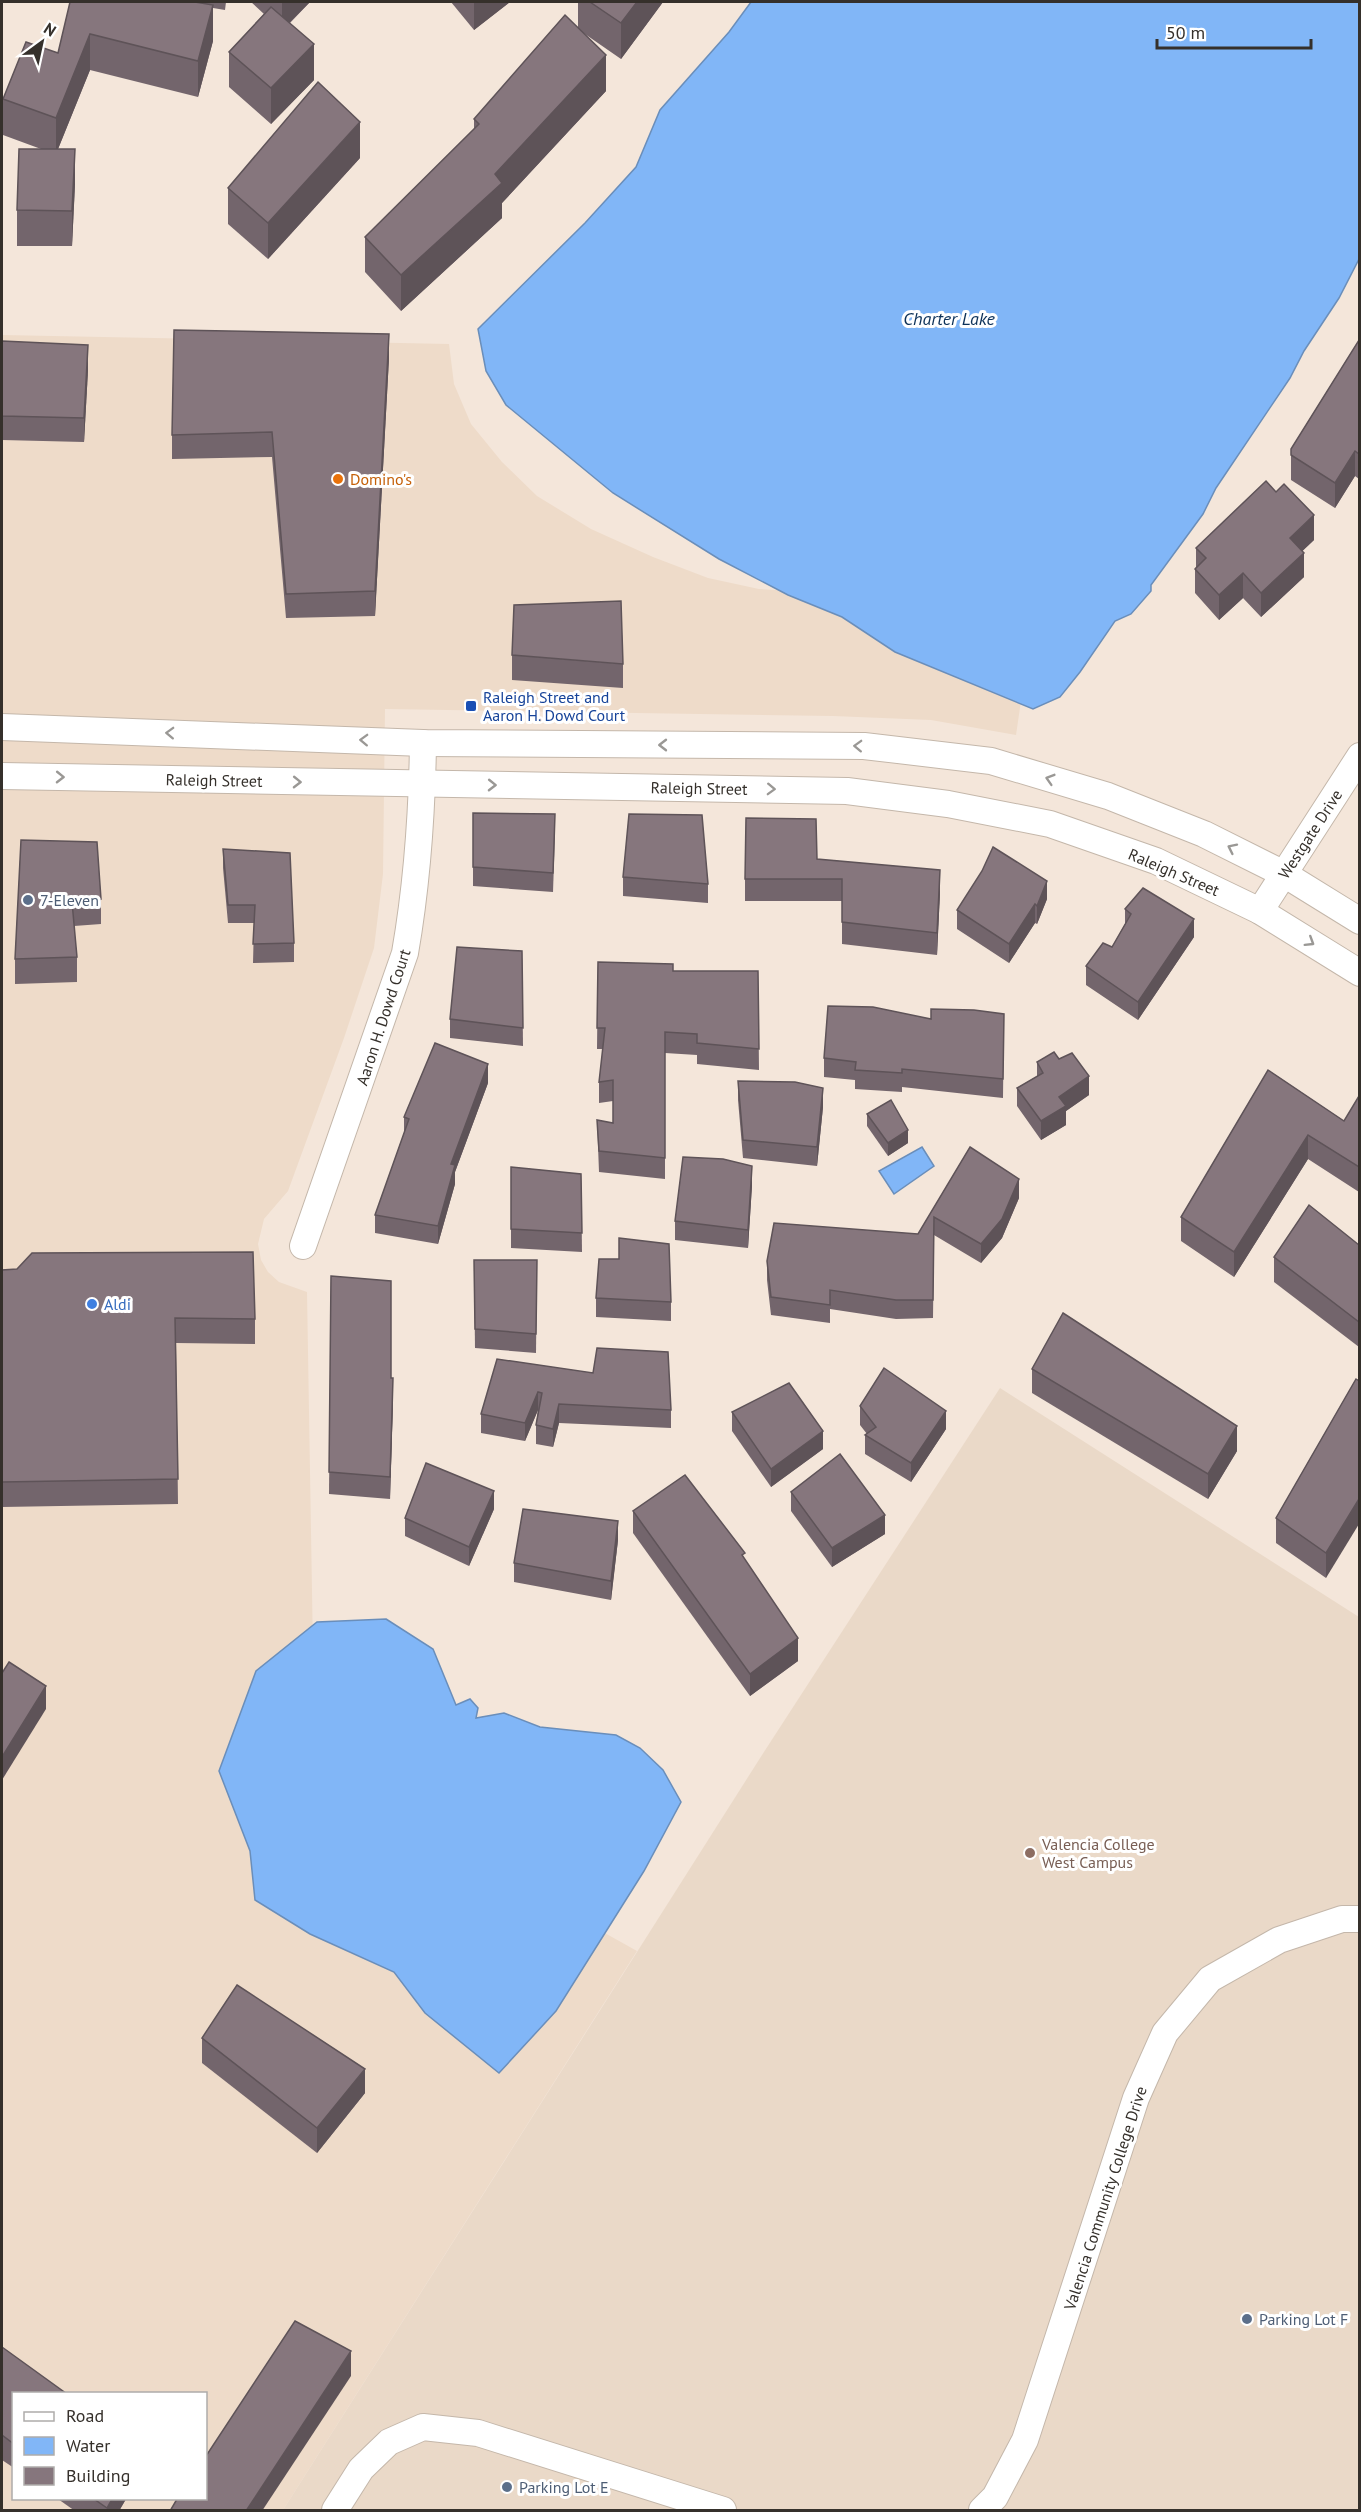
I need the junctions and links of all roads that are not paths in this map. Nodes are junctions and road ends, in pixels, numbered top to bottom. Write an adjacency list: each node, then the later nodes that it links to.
1 (2, 727): 2 (street, one-way to 1)
2 (423, 743): 5 (street, Aaron H. Dowd Court); 6 (street, one-way to 2)
3 (1359, 756): 6 (street, Westgate Drive)
4 (2, 776): 5 (street, Raleigh Street, one-way to 5)
5 (423, 784): 7 (street, Raleigh Street, one-way to 7); 10 (street, Aaron H. Dowd Court)
6 (1284, 874): 7 (street, Westgate Drive); 8 (street)
7 (1260, 911): 9 (street, Raleigh Street, one-way to 9)
8 (1359, 921)
9 (1359, 973)
10 (303, 1246)
11 (1359, 1920): 14 (street, Valencia Community College Drive)
12 (335, 2511): 13 (street)
13 (723, 2511)
14 (982, 2511)

